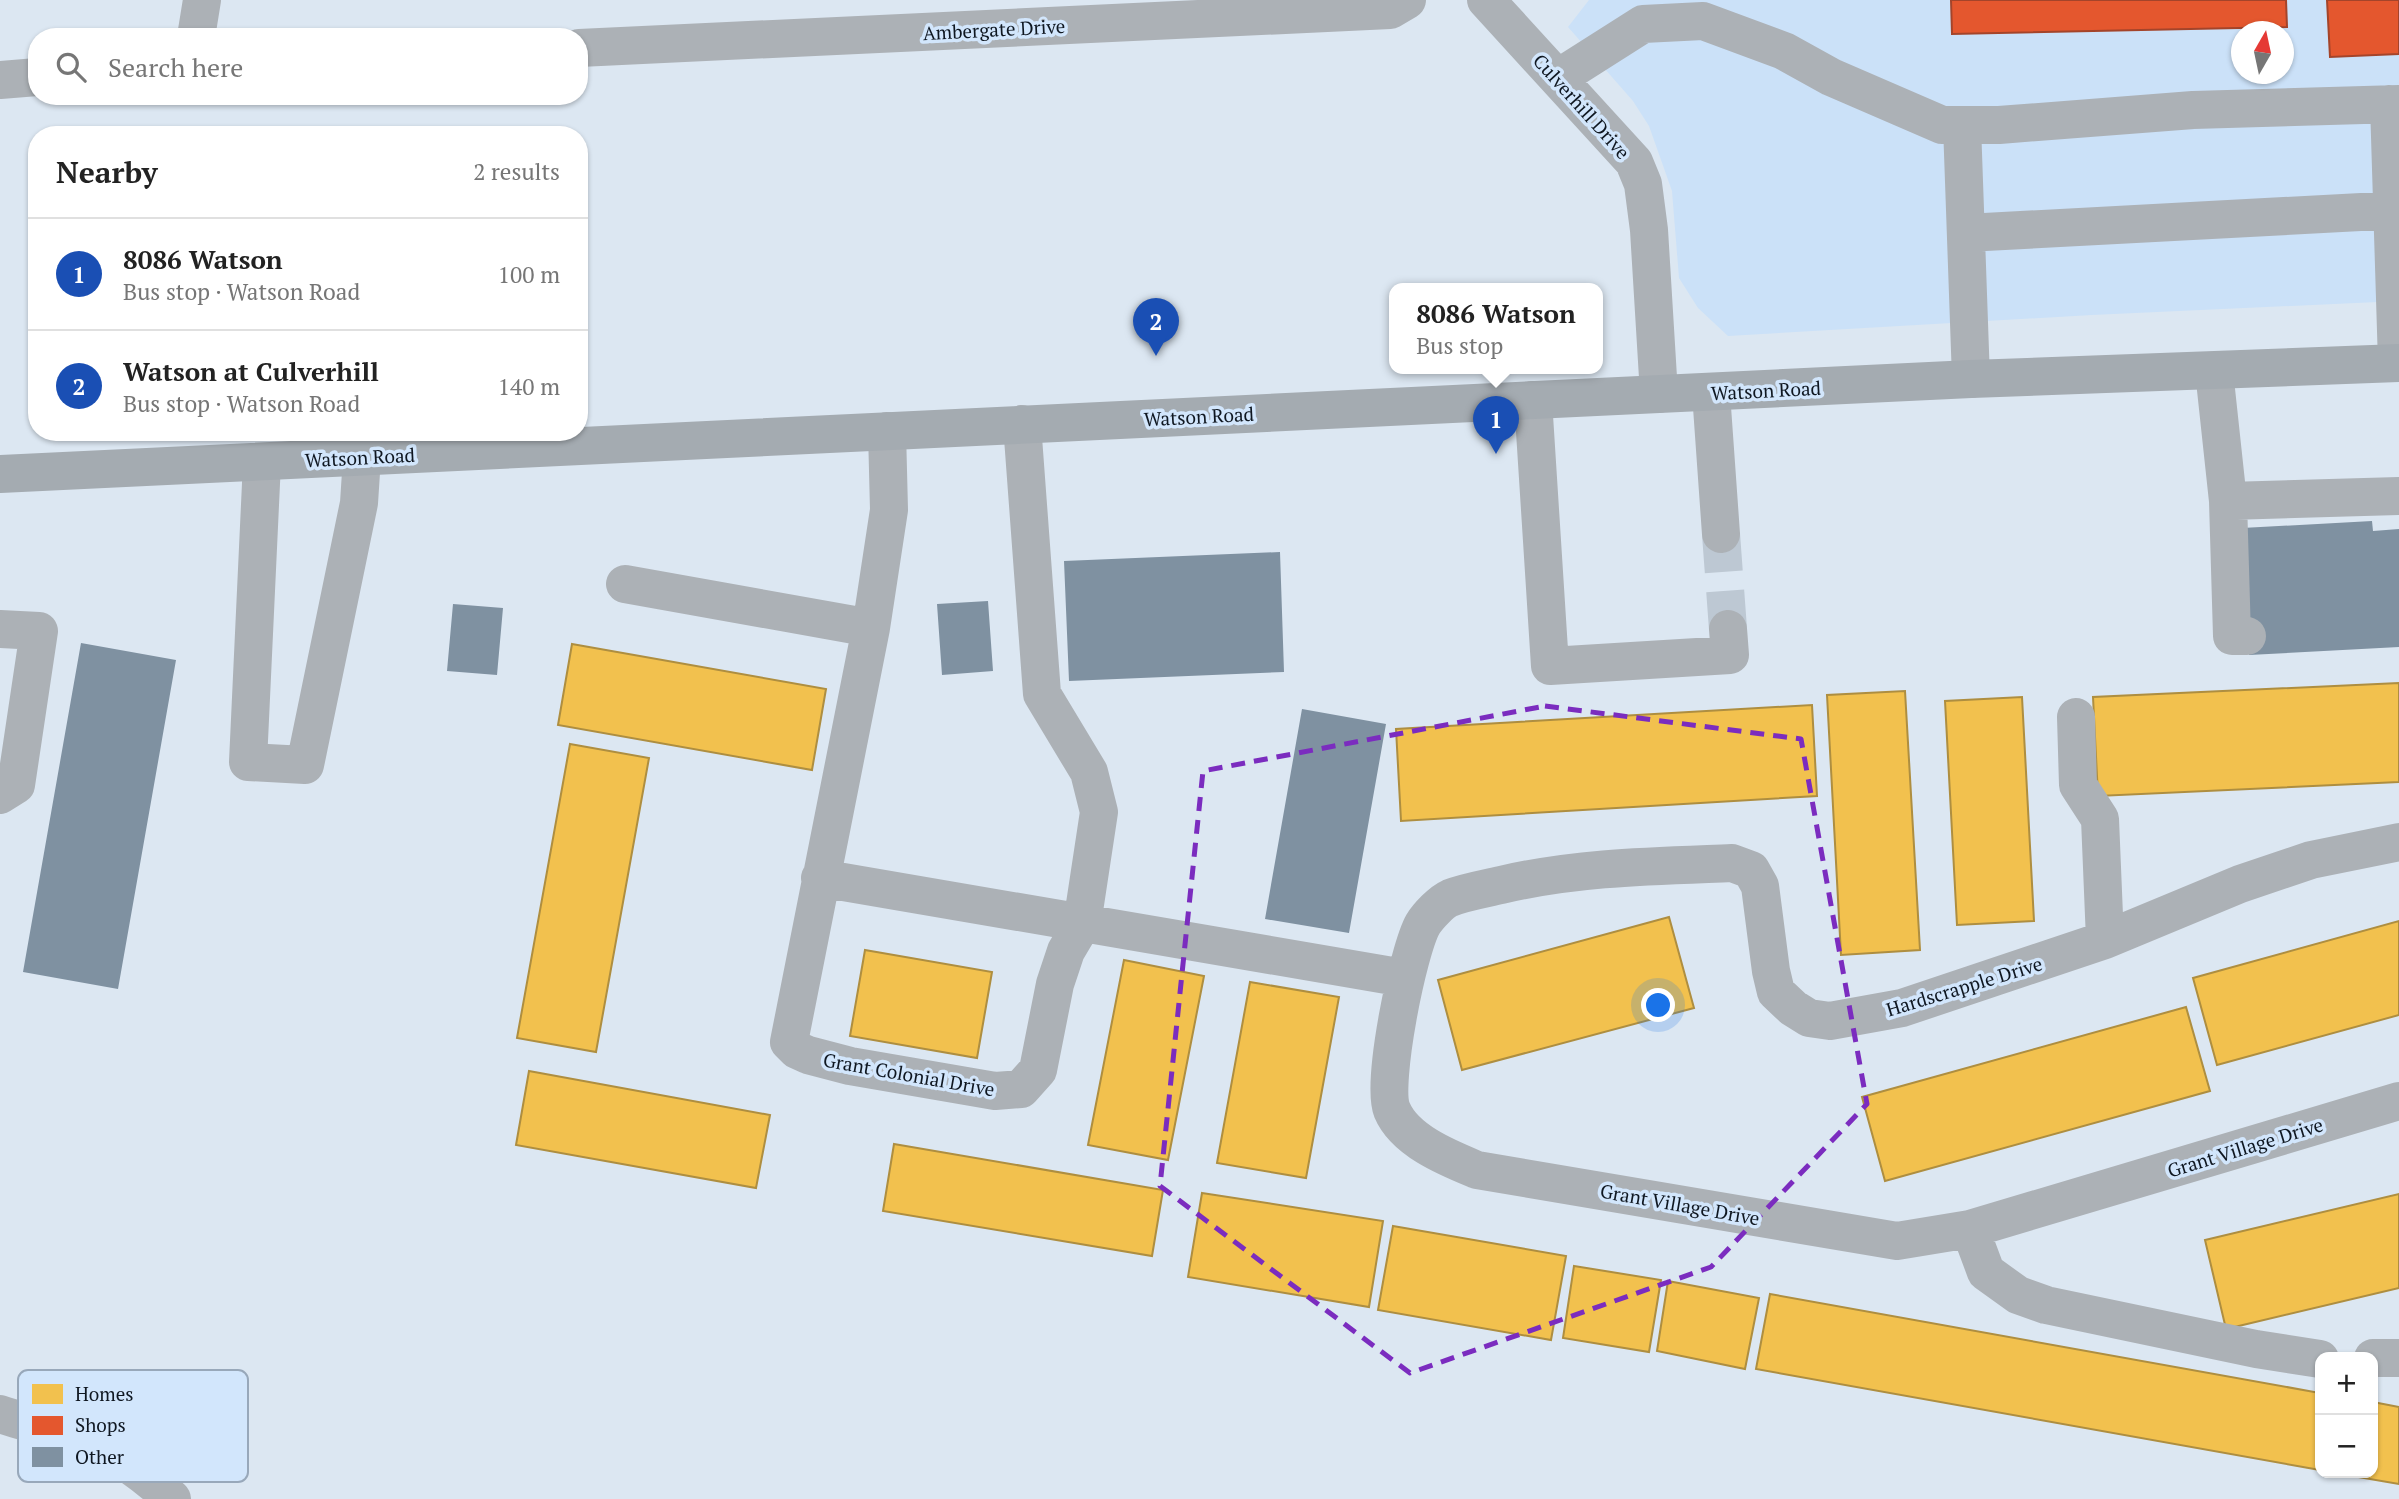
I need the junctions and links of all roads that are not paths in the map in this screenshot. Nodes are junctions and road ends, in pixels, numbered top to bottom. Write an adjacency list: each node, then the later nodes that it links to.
1 (202, 0): 5 (street)
2 (1407, 0): 6 (street, Ambergate Drive)
3 (1486, 0): 8 (street, Culverhill Drive)
4 (1666, 12): 8 (street); 11 (street)
5 (197, 28)
6 (588, 48)
7 (28, 78): 9 (street)
8 (1558, 78): 18 (street, Culverhill Drive)
9 (0, 80)
10 (2394, 104): 11 (street); 12 (street)
11 (1962, 125): 13 (street)
12 (2396, 210): 13 (street); 14 (street)
13 (1966, 233): 16 (street)
14 (2398, 363): 15 (main road, Watson Road)
15 (2214, 371): 16 (main road, Watson Road); 26 (street)
16 (1971, 379): 17 (main road, Watson Road)
17 (1711, 393): 18 (main road, Watson Road); 27 (street)
18 (1659, 394): 19 (main road, Watson Road)
19 (1533, 400): 20 (main road, Watson Road); 31 (street)
20 (1022, 424): 21 (main road, Watson Road); 37 (street)
21 (887, 431): 22 (main road, Watson Road); 29 (street, Grant Colonial Drive)
22 (362, 457): 23 (main road, Watson Road); 23 (street)
23 (262, 462): 24 (main road, Watson Road)
24 (0, 474)
25 (2399, 496): 26 (street)
26 (2228, 500): 32 (street)
27 (1721, 534)
28 (625, 584): 29 (street)
29 (871, 628): 36 (street, Grant Colonial Drive)
30 (0, 629): 34 (street)
31 (1728, 629)
32 (2247, 636)
33 (2076, 717): 38 (street)
34 (0, 795)
35 (2399, 842): 38 (street, Hardscrapple Drive)
36 (820, 878): 37 (street); 37 (street, Grant Colonial Drive)
37 (1082, 924): 39 (street)
38 (2105, 940): 39 (street, Hardscrapple Drive)
39 (1404, 978): 41 (street, Hardscrapple Drive)
40 (2399, 1101): 42 (street, Grant Village Drive)
41 (1401, 1125): 42 (street, Grant Village Drive)
42 (1970, 1229): 43 (street)
43 (2315, 1358)
44 (2399, 1358): 45 (street)
45 (2378, 1359)
46 (0, 1414): 47 (street)
47 (18, 1419)
48 (152, 1482): 49 (street)
49 (172, 1499)

